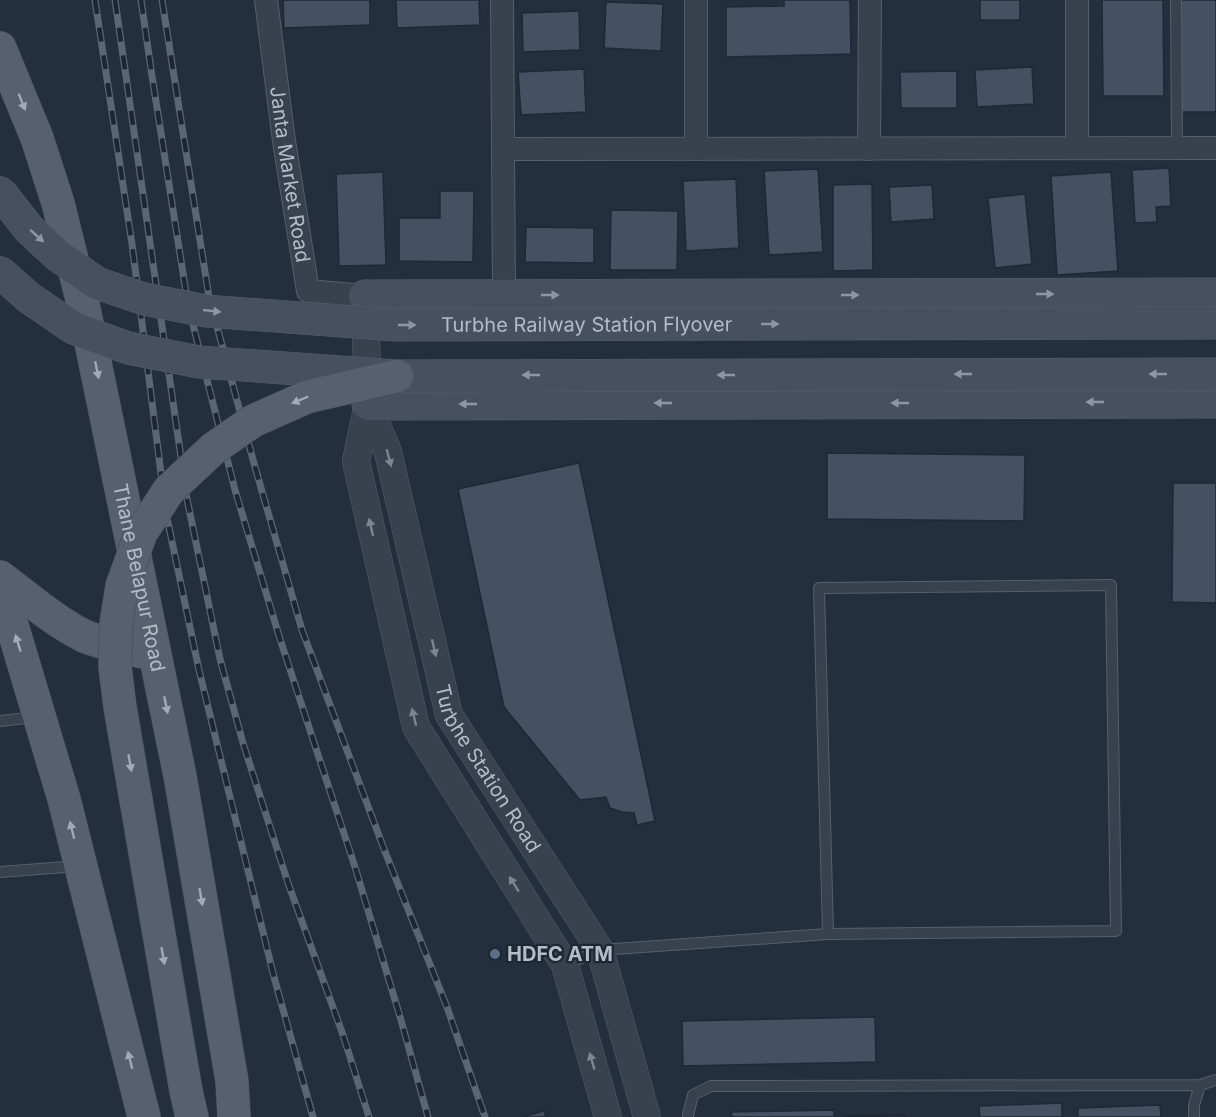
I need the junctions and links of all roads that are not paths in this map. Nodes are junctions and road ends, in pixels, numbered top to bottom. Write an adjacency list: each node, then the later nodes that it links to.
1 (266, 0): 17 (street, Janta Market Road)
2 (501, 0): 11 (street)
3 (696, 0): 12 (street)
4 (870, 0): 13 (street)
5 (1077, 0): 8 (street)
6 (1176, 0): 9 (lane)
7 (0, 48): 26 (main road, Thane Belapur Road, one-way to 26)
8 (1077, 148): 9 (street); 13 (street)
9 (1178, 148): 10 (street)
10 (1216, 148)
11 (503, 149): 12 (street); 18 (street)
12 (696, 149): 13 (street)
13 (869, 149)
14 (0, 192): 19 (main road, Turbhe Railway Station Flyover, one-way to 19, bridge)
15 (0, 272): 21 (main road, bridge)
16 (1216, 294): 18 (main road, one-way to 16)
17 (365, 296): 18 (main road); 23 (street, Turbhe Station Road)
18 (504, 296)
19 (1216, 323)
20 (1216, 374): 21 (main road, one-way to 21, bridge)
21 (397, 376): 36 (main road, one-way to 36, bridge)
22 (1216, 402): 23 (main road, one-way to 23)
23 (368, 404): 32 (street, Turbhe Station Road, one-way to 32); 33 (street, Turbhe Station Road, one-way to 23)
24 (0, 577): 26 (main road)
25 (0, 585): 27 (main road, one-way to 25)
26 (156, 656): 38 (main road, Thane Belapur Road, one-way to 38)
27 (40, 717): 28 (lane); 29 (main road, one-way to 27)
28 (0, 721)
29 (81, 865): 30 (lane); 37 (main road, one-way to 29)
30 (0, 872)
31 (828, 934): 31 (lane); 32 (lane)
32 (600, 950): 33 (lane); 40 (street, Turbhe Station Road)
33 (565, 965): 39 (street, Turbhe Station Road, one-way to 33)
34 (1216, 1080): 35 (lane)
35 (1200, 1085): 41 (lane); 42 (lane)
36 (189, 1104)
37 (144, 1117)
38 (234, 1117)
39 (608, 1117)
40 (646, 1117)
41 (688, 1117)
42 (1194, 1117)

